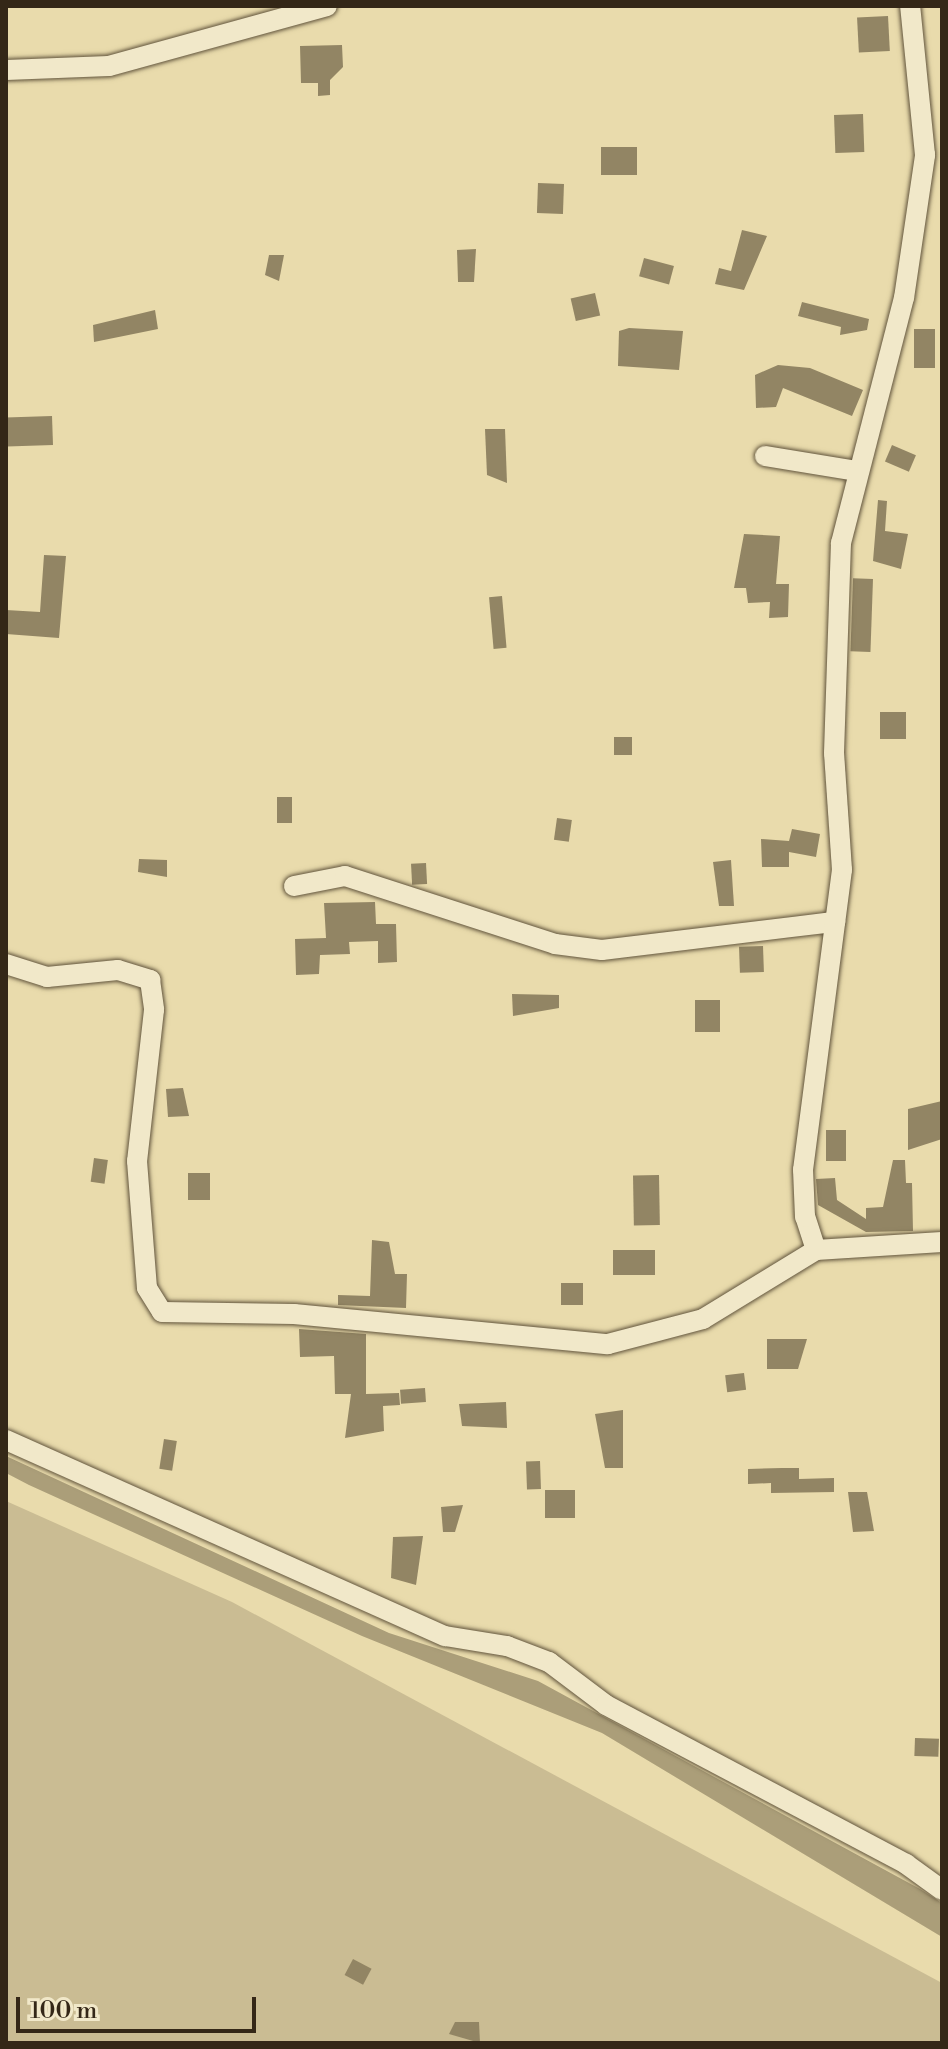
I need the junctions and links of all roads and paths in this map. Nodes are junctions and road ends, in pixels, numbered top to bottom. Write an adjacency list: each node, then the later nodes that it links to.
1 (324, 6): 3 (street)
2 (910, 6): 5 (street)
3 (6, 70)
4 (765, 456): 5 (street)
5 (857, 471): 7 (street)
6 (294, 886): 7 (street)
7 (835, 922): 10 (street)
8 (6, 964): 10 (street)
9 (942, 1242): 10 (street)
10 (816, 1250)
11 (6, 1440): 12 (street)
12 (942, 1890)

